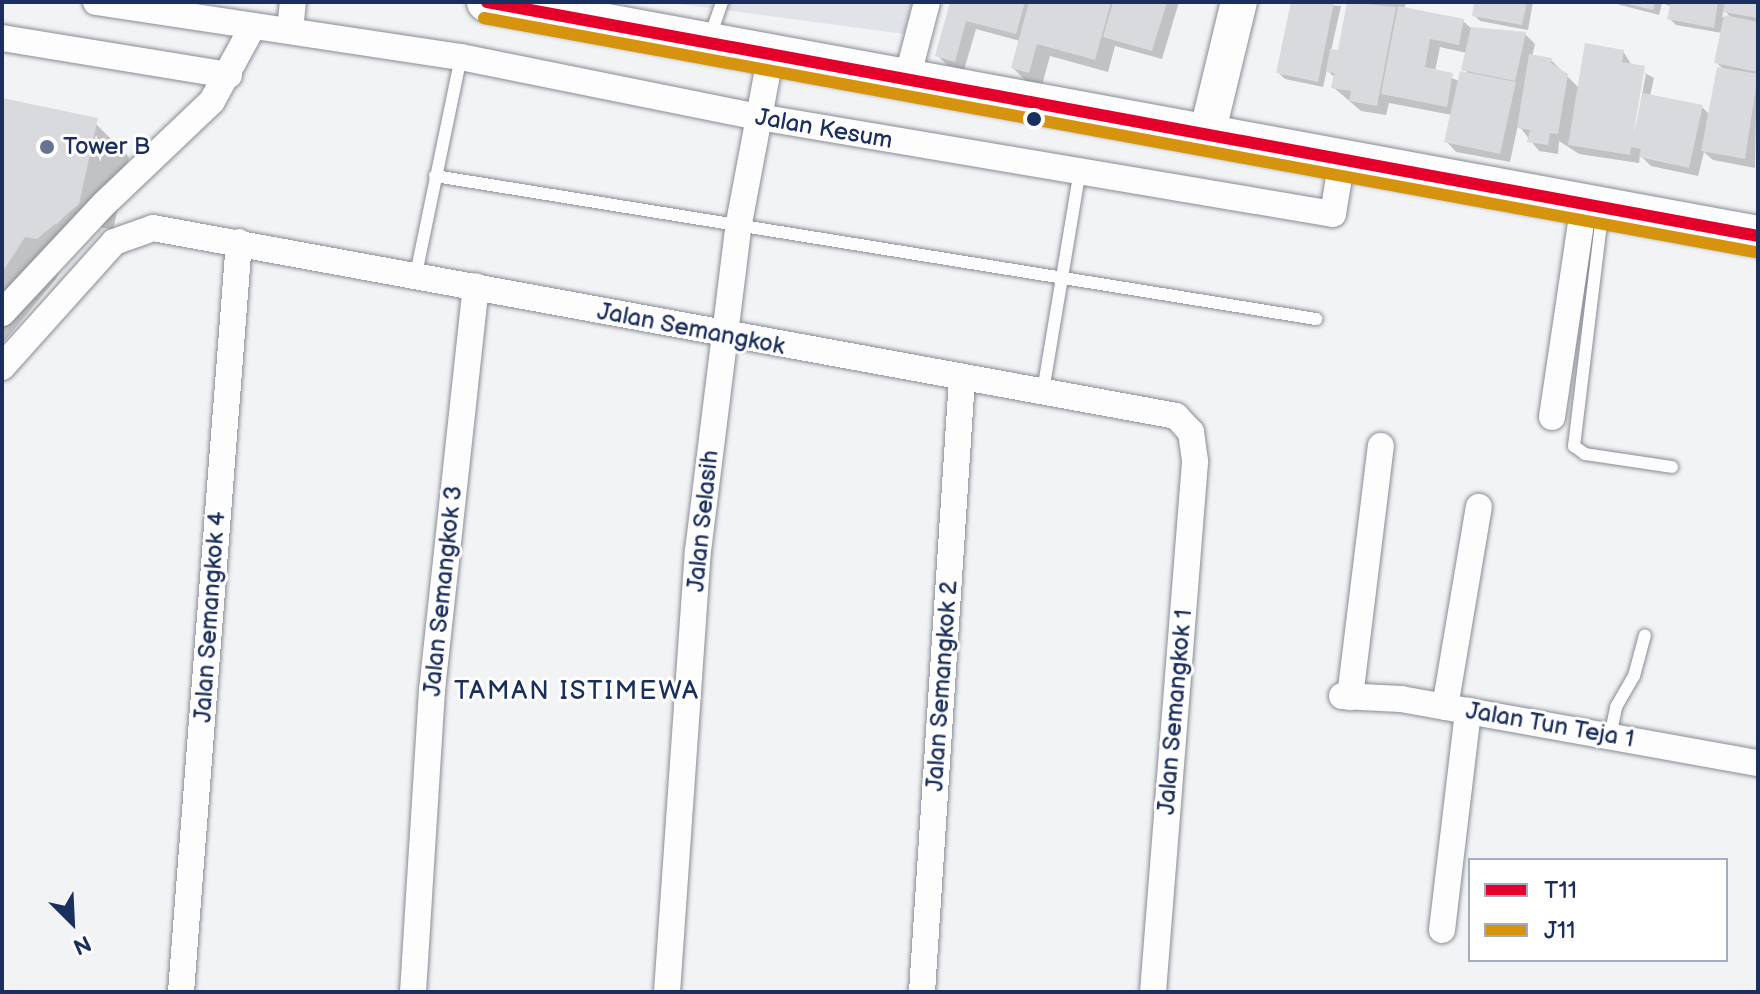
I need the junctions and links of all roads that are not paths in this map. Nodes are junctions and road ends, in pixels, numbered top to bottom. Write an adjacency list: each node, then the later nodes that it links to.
1 (96, 2): 8 (street, Jalan Kesum)
2 (293, 2): 9 (street)
3 (487, 2): 7 (main road)
4 (722, 2): 11 (lane)
5 (927, 2): 15 (street)
6 (1239, 2): 17 (street)
7 (548, 8): 11 (main road)
8 (253, 26): 9 (street, Jalan Kesum); 14 (street)
9 (290, 30): 13 (street, Jalan Kesum)
10 (2, 38): 14 (street)
11 (708, 43): 12 (main road)
12 (771, 54): 15 (main road); 16 (street, Jalan Selasih)
13 (461, 57): 16 (street, Jalan Kesum); 20 (lane)
14 (229, 75): 28 (street)
15 (907, 79): 17 (main road)
16 (759, 117): 19 (street, Jalan Kesum); 22 (street, Jalan Selasih)
17 (1207, 134): 18 (main road)
18 (1342, 159): 19 (street, Jalan Kesum); 21 (main road)
19 (1079, 175): 26 (lane)
20 (435, 176): 22 (lane); 25 (lane)
21 (1594, 206): 23 (main road); 34 (street); 37 (lane)
22 (739, 223): 26 (lane); 30 (street, Jalan Selasih)
23 (1758, 236)
24 (239, 242): 25 (street, Jalan Semangkok); 31 (street, Jalan Semangkok); 44 (street, Jalan Semangkok 4)
25 (416, 274): 27 (street, Jalan Semangkok)
26 (1063, 277): 29 (lane); 33 (lane)
27 (476, 286): 30 (street, Jalan Semangkok); 45 (street, Jalan Semangkok 3)
28 (2, 313)
29 (1316, 319)
30 (726, 336): 32 (street, Jalan Semangkok); 46 (street, Jalan Selasih)
31 (2, 367)
32 (962, 379): 33 (street, Jalan Semangkok); 47 (street, Jalan Semangkok 2)
33 (1043, 391): 35 (street, Jalan Semangkok)
34 (1552, 417)
35 (1191, 432): 48 (street, Jalan Semangkok 1)
36 (1381, 446): 40 (street, Jalan Tun Teja 1)
37 (1672, 467)
38 (1479, 507): 40 (street)
39 (1645, 635): 41 (lane)
40 (1457, 709): 41 (street, Jalan Tun Teja 1); 43 (street)
41 (1610, 736): 42 (street, Jalan Tun Teja 1)
42 (1758, 763)
43 (1442, 930)
44 (181, 992)
45 (413, 992)
46 (667, 992)
47 (922, 992)
48 (1153, 992)

